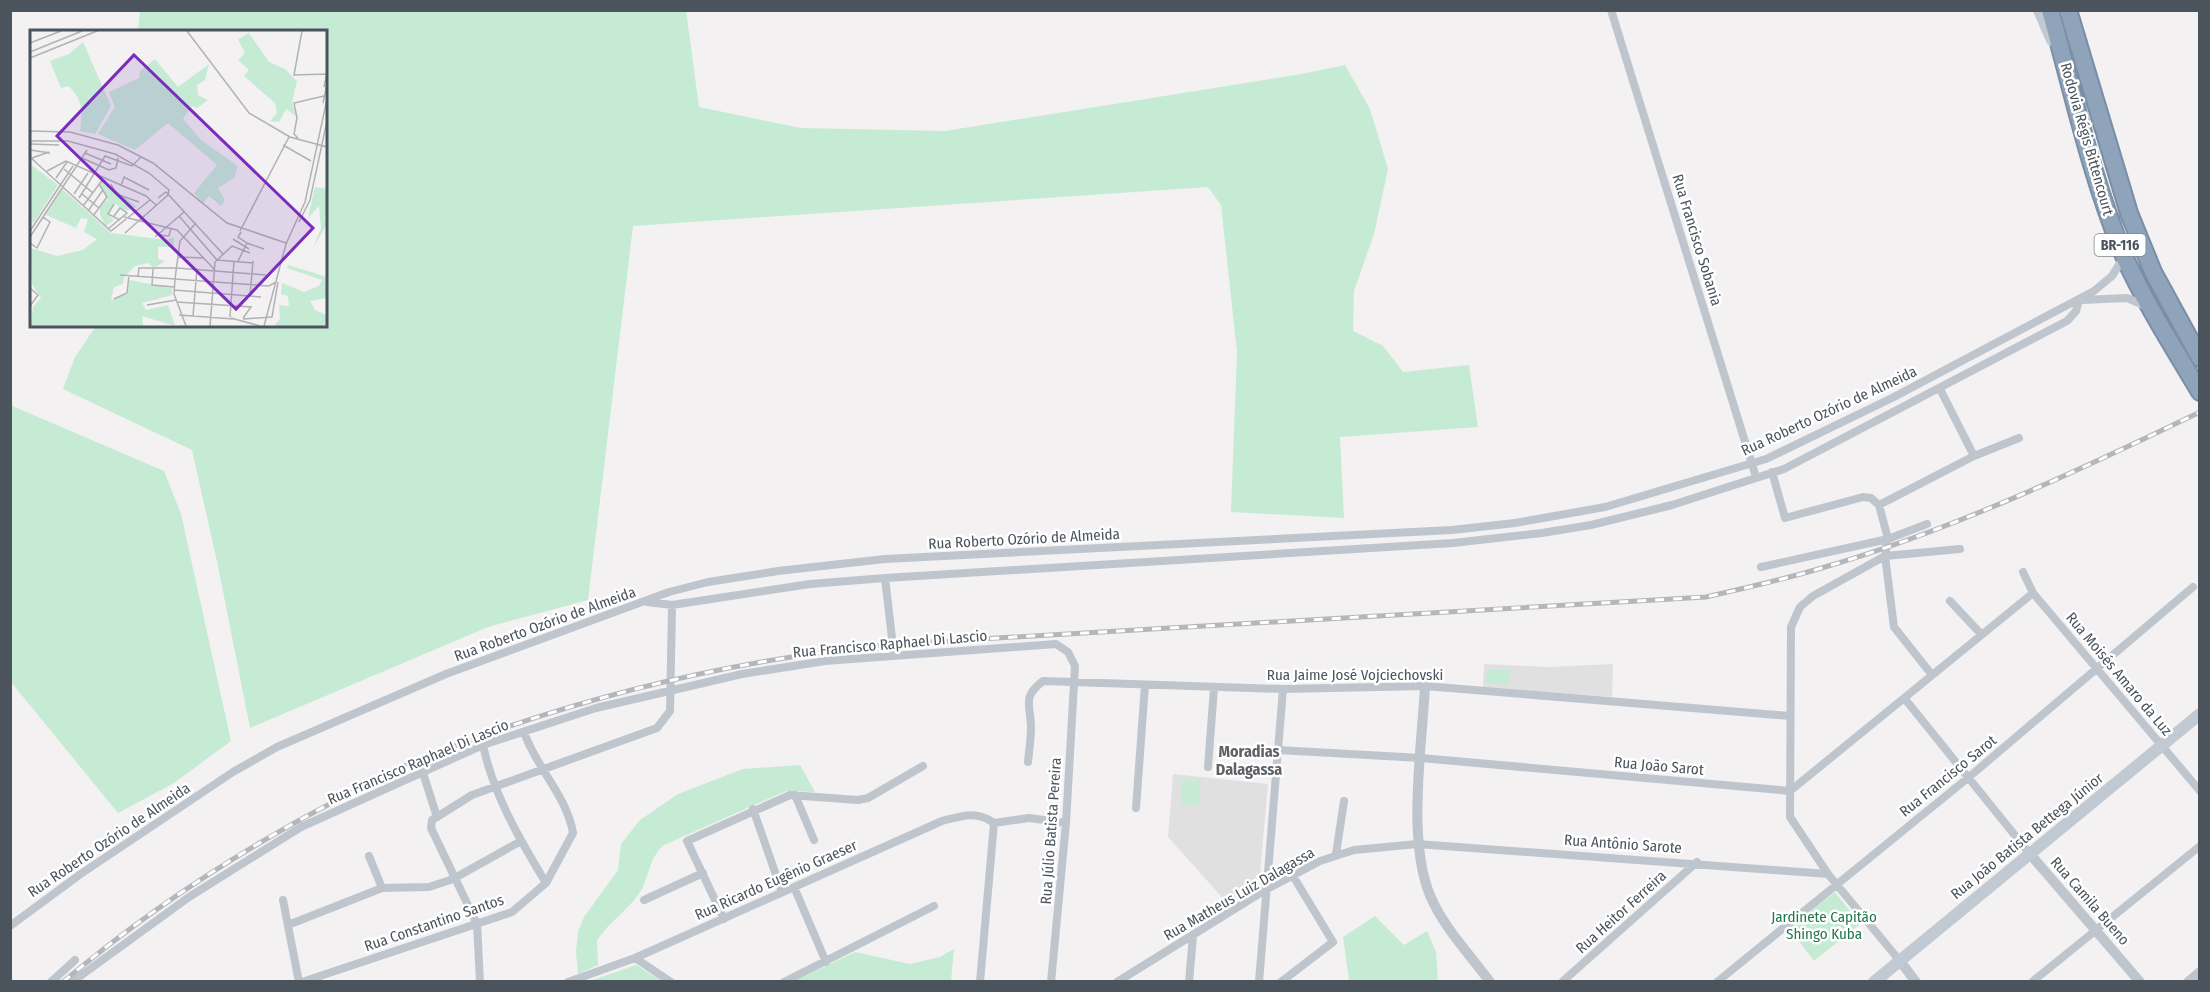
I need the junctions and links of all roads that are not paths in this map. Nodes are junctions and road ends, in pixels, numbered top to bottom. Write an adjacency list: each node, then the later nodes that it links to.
1 (1611, 10): 18 (street, Rua Francisco Sobania)
2 (2039, 10): 5 (main road, BR-116)
3 (2050, 10): 5 (highway, Rodovia Régis Bittencourt / BR-116)
4 (2069, 10): 10 (highway, Rodovia Régis Bittencourt / BR-116)
5 (2072, 86): 6 (highway, Rodovia Régis Bittencourt / BR-116)
6 (2124, 256): 7 (street, Rua Roberto Ozório de Almeida); 8 (highway, Rodovia Régis Bittencourt / BR-116)
7 (2079, 300): 8 (street, Rua Roberto Ozório de Almeida); 9 (street, Rua Roberto Ozório de Almeida); 11 (street)
8 (2153, 310): 13 (highway, Rodovia Régis Bittencourt / BR-116)
9 (1983, 351): 11 (street); 14 (street, Rua Roberto Ozório de Almeida)
10 (2199, 358)
11 (1988, 363): 12 (street)
12 (1940, 388): 15 (street); 17 (street)
13 (2199, 392)
14 (1875, 407): 15 (street); 18 (street, Rua Roberto Ozório de Almeida)
15 (1881, 420): 19 (street)
16 (2019, 438): 17 (street)
17 (1974, 456): 24 (street)
18 (1752, 464): 20 (street, Rua Roberto Ozório de Almeida); 21 (street, Rua Francisco Sobania)
19 (1772, 472): 21 (street); 24 (street)
20 (1718, 474): 22 (street); 23 (street, Rua Roberto Ozório de Almeida)
21 (1756, 477): 22 (street)
22 (1722, 488): 25 (street)
23 (1627, 502): 25 (street); 26 (street, Rua Roberto Ozório de Almeida)
24 (1879, 505): 31 (street)
25 (1630, 516): 30 (street)
26 (1539, 519): 28 (street, Rua Roberto Ozório de Almeida); 30 (street)
27 (1927, 524): 31 (street)
28 (1483, 527): 29 (street, Rua Roberto Ozório de Almeida); 32 (street)
29 (1452, 530): 33 (street, Rua Roberto Ozório de Almeida); 35 (street)
30 (1542, 533): 32 (street)
31 (1888, 539): 38 (street); 40 (street)
32 (1484, 540): 35 (street)
33 (1248, 541): 34 (street, Rua Roberto Ozório de Almeida); 37 (street)
34 (1206, 543): 39 (street); 46 (street, Rua Roberto Ozório de Almeida)
35 (1453, 543): 37 (street)
36 (1960, 549): 38 (street)
37 (1249, 555): 39 (street)
38 (1885, 556): 51 (street); 60 (street)
39 (1206, 557): 42 (street)
40 (1761, 567)
41 (2023, 572): 44 (street, Rua Moisés Amaro da Luz)
42 (885, 578): 47 (street); 49 (street)
43 (2193, 587): 50 (street, Rua Francisco Sarot)
44 (2033, 593): 48 (street); 50 (street, Rua Moisés Amaro da Luz)
45 (1950, 601): 48 (street)
46 (643, 602): 47 (street); 106 (street, Rua Roberto Ozório de Almeida)
47 (672, 605): 57 (street)
48 (1981, 634): 51 (street)
49 (894, 656): 52 (street, Rua Francisco Raphael Di Lascio); 57 (street, Rua Francisco Raphael Di Lascio)
50 (2097, 670): 63 (street, Rua Moisés Amaro da Luz); 71 (street, Rua Francisco Sarot)
51 (1932, 675): 58 (street)
52 (1075, 682): 53 (street, Rua Jaime José Vojciechovski); 66 (street, Rua Jaime José Vojciechovski); 81 (street, Rua Júlio Batista Pereira)
53 (1145, 685): 55 (street, Rua Jaime José Vojciechovski); 77 (street)
54 (1425, 686): 56 (street, Rua Jaime José Vojciechovski); 60 (street, Rua Jaime José Vojciechovski); 65 (street)
55 (1214, 688): 56 (street, Rua Jaime José Vojciechovski); 68 (street)
56 (1283, 689): 64 (street)
57 (669, 690): 61 (street, Rua Francisco Raphael Di Lascio); 69 (street)
58 (1905, 699): 71 (street, Rua Camila Bueno); 73 (street)
59 (2199, 714): 63 (main road, Rua João Batista Bettega Júnior)
60 (1790, 716): 73 (street)
61 (524, 732): 62 (street, Rua Francisco Raphael Di Lascio); 69 (street)
62 (483, 745): 70 (street, Rua Francisco Raphael Di Lascio); 72 (street)
63 (2162, 745): 74 (street, Rua Moisés Amaro da Luz); 87 (main road, Rua João Batista Bettega Júnior)
64 (1278, 750): 65 (street, Rua João Sarot); 98 (street)
65 (1421, 758): 73 (street, Rua João Sarot); 84 (street)
66 (1029, 762)
67 (923, 766): 75 (street)
68 (1208, 767)
69 (543, 768): 72 (street); 95 (street, Rua Constantino Santos)
70 (423, 773): 79 (street); 115 (street, Rua Francisco Raphael Di Lascio)
71 (1969, 777): 87 (street, Rua Camila Bueno); 94 (street, Rua Francisco Sarot)
72 (496, 786): 79 (street); 83 (street)
73 (1790, 791): 91 (street)
74 (2199, 791)
75 (795, 795): 78 (street); 82 (street)
76 (1344, 801): 86 (street)
77 (1136, 808)
78 (753, 809): 90 (street); 99 (street)
79 (437, 817): 93 (street)
80 (994, 823): 81 (street); 96 (street, Rua Ricardo Eugênio Graeser); 121 (street)
81 (1066, 823): 122 (street, Rua Júlio Batista Pereira)
82 (814, 840)
83 (521, 841): 93 (street); 95 (street)
84 (1416, 844): 86 (street, Rua Matheus Luiz Dalagassa); 89 (street, Rua Antônio Sarote); 127 (street)
85 (2199, 846): 107 (street)
86 (1336, 854): 92 (street, Rua Matheus Luiz Dalagassa)
87 (2030, 854): 107 (street, Rua Camila Bueno); 111 (main road, Rua João Batista Bettega Júnior)
88 (369, 856): 97 (street)
89 (1696, 862): 91 (street, Rua Antônio Sarote); 128 (street, Rua Heitor Ferreira)
90 (703, 873): 101 (street); 103 (street)
91 (1828, 873): 94 (street)
92 (1293, 876): 98 (street, Rua Matheus Luiz Dalagassa); 126 (street)
93 (453, 879): 97 (street); 104 (street)
94 (1837, 882): 111 (street); 129 (street, Rua Francisco Sarot)
95 (546, 883): 104 (street, Rua Constantino Santos)
96 (794, 887): 99 (street, Rua Ricardo Eugênio Graeser); 112 (street)
97 (382, 888): 105 (street)
98 (1265, 890): 108 (street, Rua Matheus Luiz Dalagassa); 125 (street)
99 (782, 892): 103 (street, Rua Ricardo Eugênio Graeser)
100 (283, 900): 105 (street)
101 (644, 900)
102 (934, 906): 112 (street)
103 (724, 919): 109 (street, Rua Ricardo Eugênio Graeser)
104 (477, 924): 116 (street, Rua Constantino Santos); 117 (street)
105 (288, 925): 116 (street)
106 (10, 926)
107 (2096, 930): 132 (street); 133 (street, Rua Camila Bueno)
108 (1192, 936): 123 (street, Rua Matheus Luiz Dalagassa); 124 (street)
109 (635, 958): 118 (street, Rua Ricardo Eugênio Graeser); 119 (street)
110 (75, 960): 114 (street)
111 (1900, 961): 130 (main road, Rua João Batista Bettega Júnior); 131 (street)
112 (826, 962): 120 (street)
113 (2199, 972): 134 (street)
114 (51, 981)
115 (72, 981)
116 (301, 981)
117 (480, 981)
118 (568, 981)
119 (671, 981)
120 (784, 981)
121 (980, 981)
122 (1052, 981)
123 (1119, 981)
124 (1189, 981)
125 (1259, 981)
126 (1281, 981)
127 (1490, 981)
128 (1562, 981)
129 (1717, 981)
130 (1874, 981)
131 (1916, 981)
132 (2032, 981)
133 (2139, 981)
134 (2188, 981)

